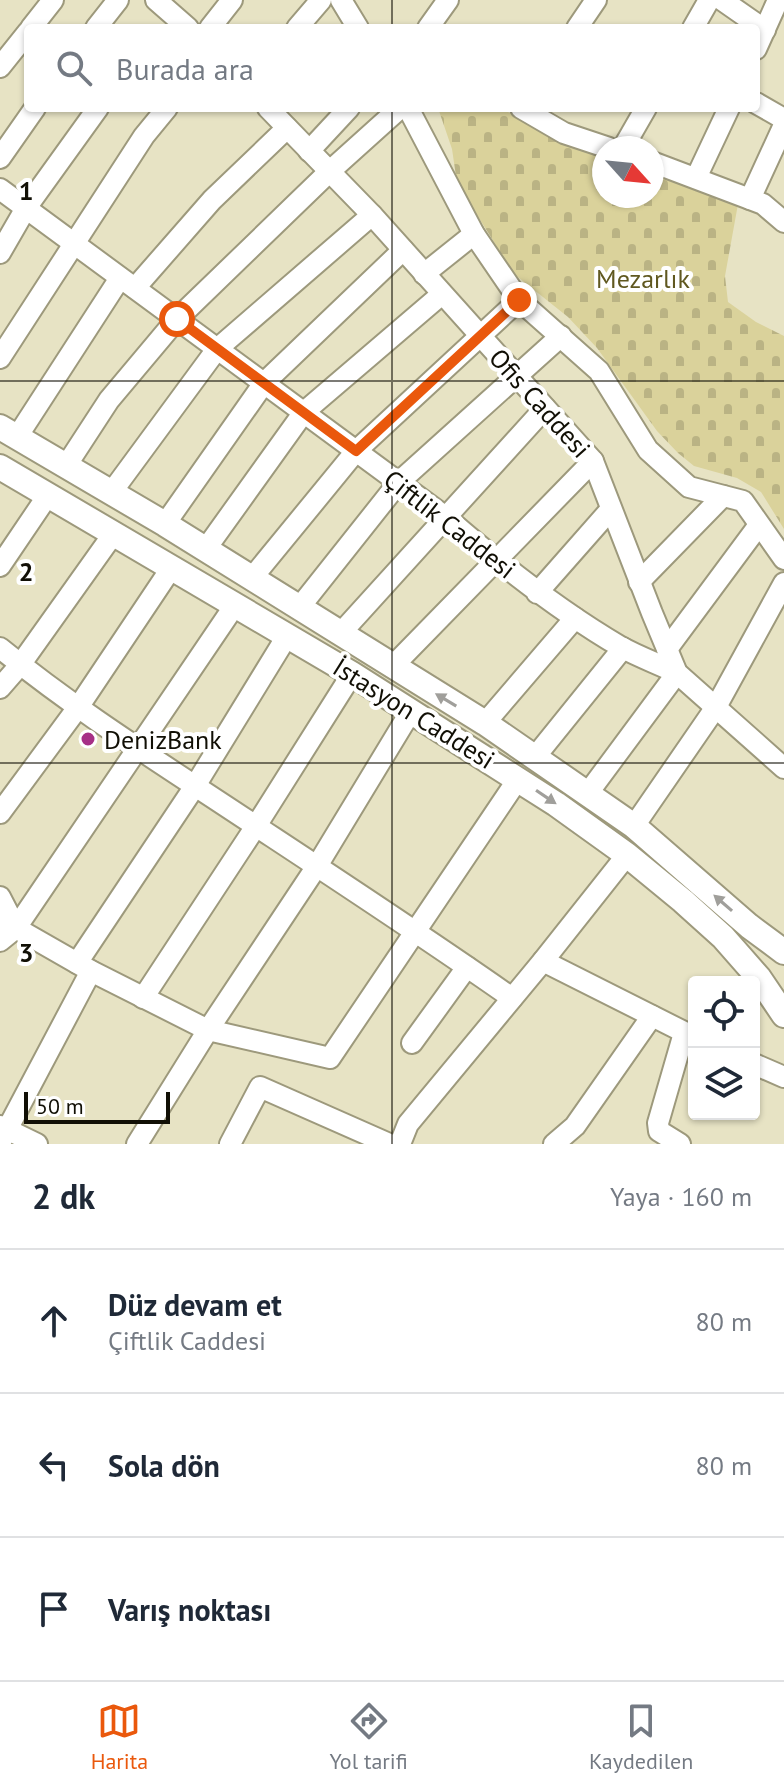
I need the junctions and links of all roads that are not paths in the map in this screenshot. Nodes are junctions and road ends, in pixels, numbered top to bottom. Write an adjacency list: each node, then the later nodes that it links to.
1 (53, 0): 13 (street)
2 (118, 0): 14 (street)
3 (157, 0): 15 (street)
4 (232, 0): 16 (street)
5 (321, 0): 17 (street)
6 (341, 0): 18 (street)
7 (362, 0): 19 (street)
8 (448, 0): 20 (street)
9 (596, 0): 21 (street)
10 (709, 0): 22 (street)
11 (722, 0): 23 (street)
12 (778, 0): 25 (street)
13 (34, 24)
14 (99, 24)
15 (177, 24)
16 (213, 24)
17 (300, 24)
18 (356, 24)
19 (359, 24)
20 (431, 24)
21 (580, 24)
22 (695, 24)
23 (756, 24)
24 (760, 27): 25 (street)
25 (765, 30): 27 (street)
26 (24, 36): 28 (street)
27 (760, 41)
28 (0, 67)
29 (760, 106): 40 (street)
30 (32, 112): 45 (street)
31 (95, 112): 51 (street)
32 (164, 112): 55 (street)
33 (272, 112): 41 (street, Ofis Caddesi)
34 (345, 112): 44 (street)
35 (396, 112): 47 (street)
36 (410, 112): 54 (street)
37 (528, 112): 43 (street)
38 (644, 112): 42 (street)
39 (727, 112): 48 (street)
40 (784, 122): 50 (street)
41 (287, 128): 44 (street, Ofis Caddesi); 59 (street)
42 (630, 136)
43 (592, 142)
44 (309, 151): 47 (street, Ofis Caddesi)
45 (0, 158)
46 (664, 166): 48 (street)
47 (330, 171): 52 (street, Ofis Caddesi); 62 (street)
48 (696, 178): 50 (street)
49 (0, 189): 51 (street, Çiftlik Caddesi)
50 (750, 199): 53 (street)
51 (26, 208): 55 (street, Çiftlik Caddesi); 57 (street)
52 (372, 215): 56 (street, Ofis Caddesi); 65 (street)
53 (784, 222)
54 (474, 234): 58 (street); 61 (street)
55 (73, 243): 59 (street, Çiftlik Caddesi); 66 (street)
56 (403, 250): 58 (street, Ofis Caddesi); 68 (street)
57 (0, 253)
58 (424, 274): 60 (street, Ofis Caddesi)
59 (128, 283): 62 (street, Çiftlik Caddesi); 71 (street)
60 (442, 294): 63 (street, Ofis Caddesi); 70 (street)
61 (519, 300): 63 (street); 64 (street)
62 (177, 319): 65 (street, Çiftlik Caddesi); 74 (street)
63 (479, 335): 67 (street, Ofis Caddesi); 72 (street)
64 (561, 336): 67 (street); 79 (street)
65 (217, 349): 68 (street, Çiftlik Caddesi); 77 (street)
66 (0, 358)
67 (515, 377): 69 (street, Ofis Caddesi); 76 (street)
68 (264, 383): 70 (street, Çiftlik Caddesi); 82 (street)
69 (545, 408): 73 (street, Ofis Caddesi); 81 (street)
70 (304, 412): 72 (street, Çiftlik Caddesi); 85 (street)
71 (8, 432): 74 (main road)
72 (356, 451): 76 (street, Çiftlik Caddesi); 90 (street)
73 (593, 461): 80 (street, Ofis Caddesi); 87 (street)
74 (66, 466): 77 (main road)
75 (0, 467): 78 (main road, İstasyon Caddesi)
76 (399, 482): 81 (street, Çiftlik Caddesi); 95 (street)
77 (111, 493): 82 (main road)
78 (48, 495): 84 (main road, İstasyon Caddesi); 88 (street)
79 (723, 496): 83 (street); 91 (street)
80 (611, 509): 91 (street, Ofis Caddesi); 93 (street)
81 (447, 518): 87 (street, Çiftlik Caddesi); 97 (street)
82 (165, 524): 85 (main road)
83 (759, 525): 86 (street); 101 (street)
84 (114, 533): 89 (main road, İstasyon Caddesi); 102 (street)
85 (205, 550): 90 (main road)
86 (784, 559)
87 (497, 562): 93 (street, Çiftlik Caddesi); 103 (street)
88 (0, 566)
89 (172, 567): 94 (main road, İstasyon Caddesi); 107 (street)
90 (252, 578): 95 (main road)
91 (639, 582): 101 (street, Ofis Caddesi)
92 (784, 583): 108 (street)
93 (537, 593): 96 (street, Çiftlik Caddesi)
94 (235, 605): 98 (main road, İstasyon Caddesi); 111 (street)
95 (299, 608): 97 (main road)
96 (575, 618): 100 (street, Çiftlik Caddesi); 110 (street)
97 (340, 634): 103 (main road)
98 (287, 636): 105 (main road, İstasyon Caddesi); 115 (street)
99 (0, 648): 102 (street)
100 (623, 648): 104 (street, Çiftlik Caddesi); 112 (street)
101 (667, 649): 104 (street, Ofis Caddesi)
102 (20, 665): 106 (street); 107 (street)
103 (392, 667): 110 (main road, one-way to 103)
104 (677, 673): 108 (street, Ofis Caddesi); 116 (street)
105 (352, 674): 109 (main road, İstasyon Caddesi); 118 (street)
106 (0, 688)
107 (79, 706): 111 (street); 117 (street)
108 (716, 707): 113 (street, Ofis Caddesi); 119 (street)
109 (411, 711): 114 (main road, İstasyon Caddesi); 121 (street)
110 (485, 723): 112 (main road)
111 (138, 749): 115 (street); 123 (street)
112 (535, 757): 116 (main road)
113 (784, 768)
114 (518, 779): 120 (main road, İstasyon Caddesi, one-way to 120); 124 (street)
115 (195, 786): 118 (street); 127 (street)
116 (588, 793): 119 (main road)
117 (0, 813)
118 (256, 826): 121 (street); 129 (street)
119 (634, 826): 125 (main road, one-way to 119)
120 (627, 855): 126 (street); 131 (main road, İstasyon Caddesi)
121 (317, 866): 124 (street); 133 (street)
122 (0, 897): 123 (street)
123 (5, 929): 127 (street)
124 (415, 930): 128 (street); 133 (street)
125 (784, 952)
126 (543, 961): 130 (street); 132 (street)
127 (84, 967): 129 (street); 139 (street)
128 (467, 967): 130 (street); 136 (street)
129 (143, 998): 133 (street)
130 (512, 998): 145 (street)
131 (784, 1015)
132 (652, 1016): 134 (street); 146 (street)
133 (208, 1030): 142 (street)
134 (688, 1034)
135 (688, 1038): 140 (street)
136 (412, 1043)
137 (760, 1067): 138 (street)
138 (784, 1077)
139 (2, 1133): 141 (street)
140 (676, 1143)
141 (37, 1144)
142 (137, 1144)
143 (230, 1144): 144 (street)
144 (389, 1144)
145 (400, 1144)
146 (554, 1144)

